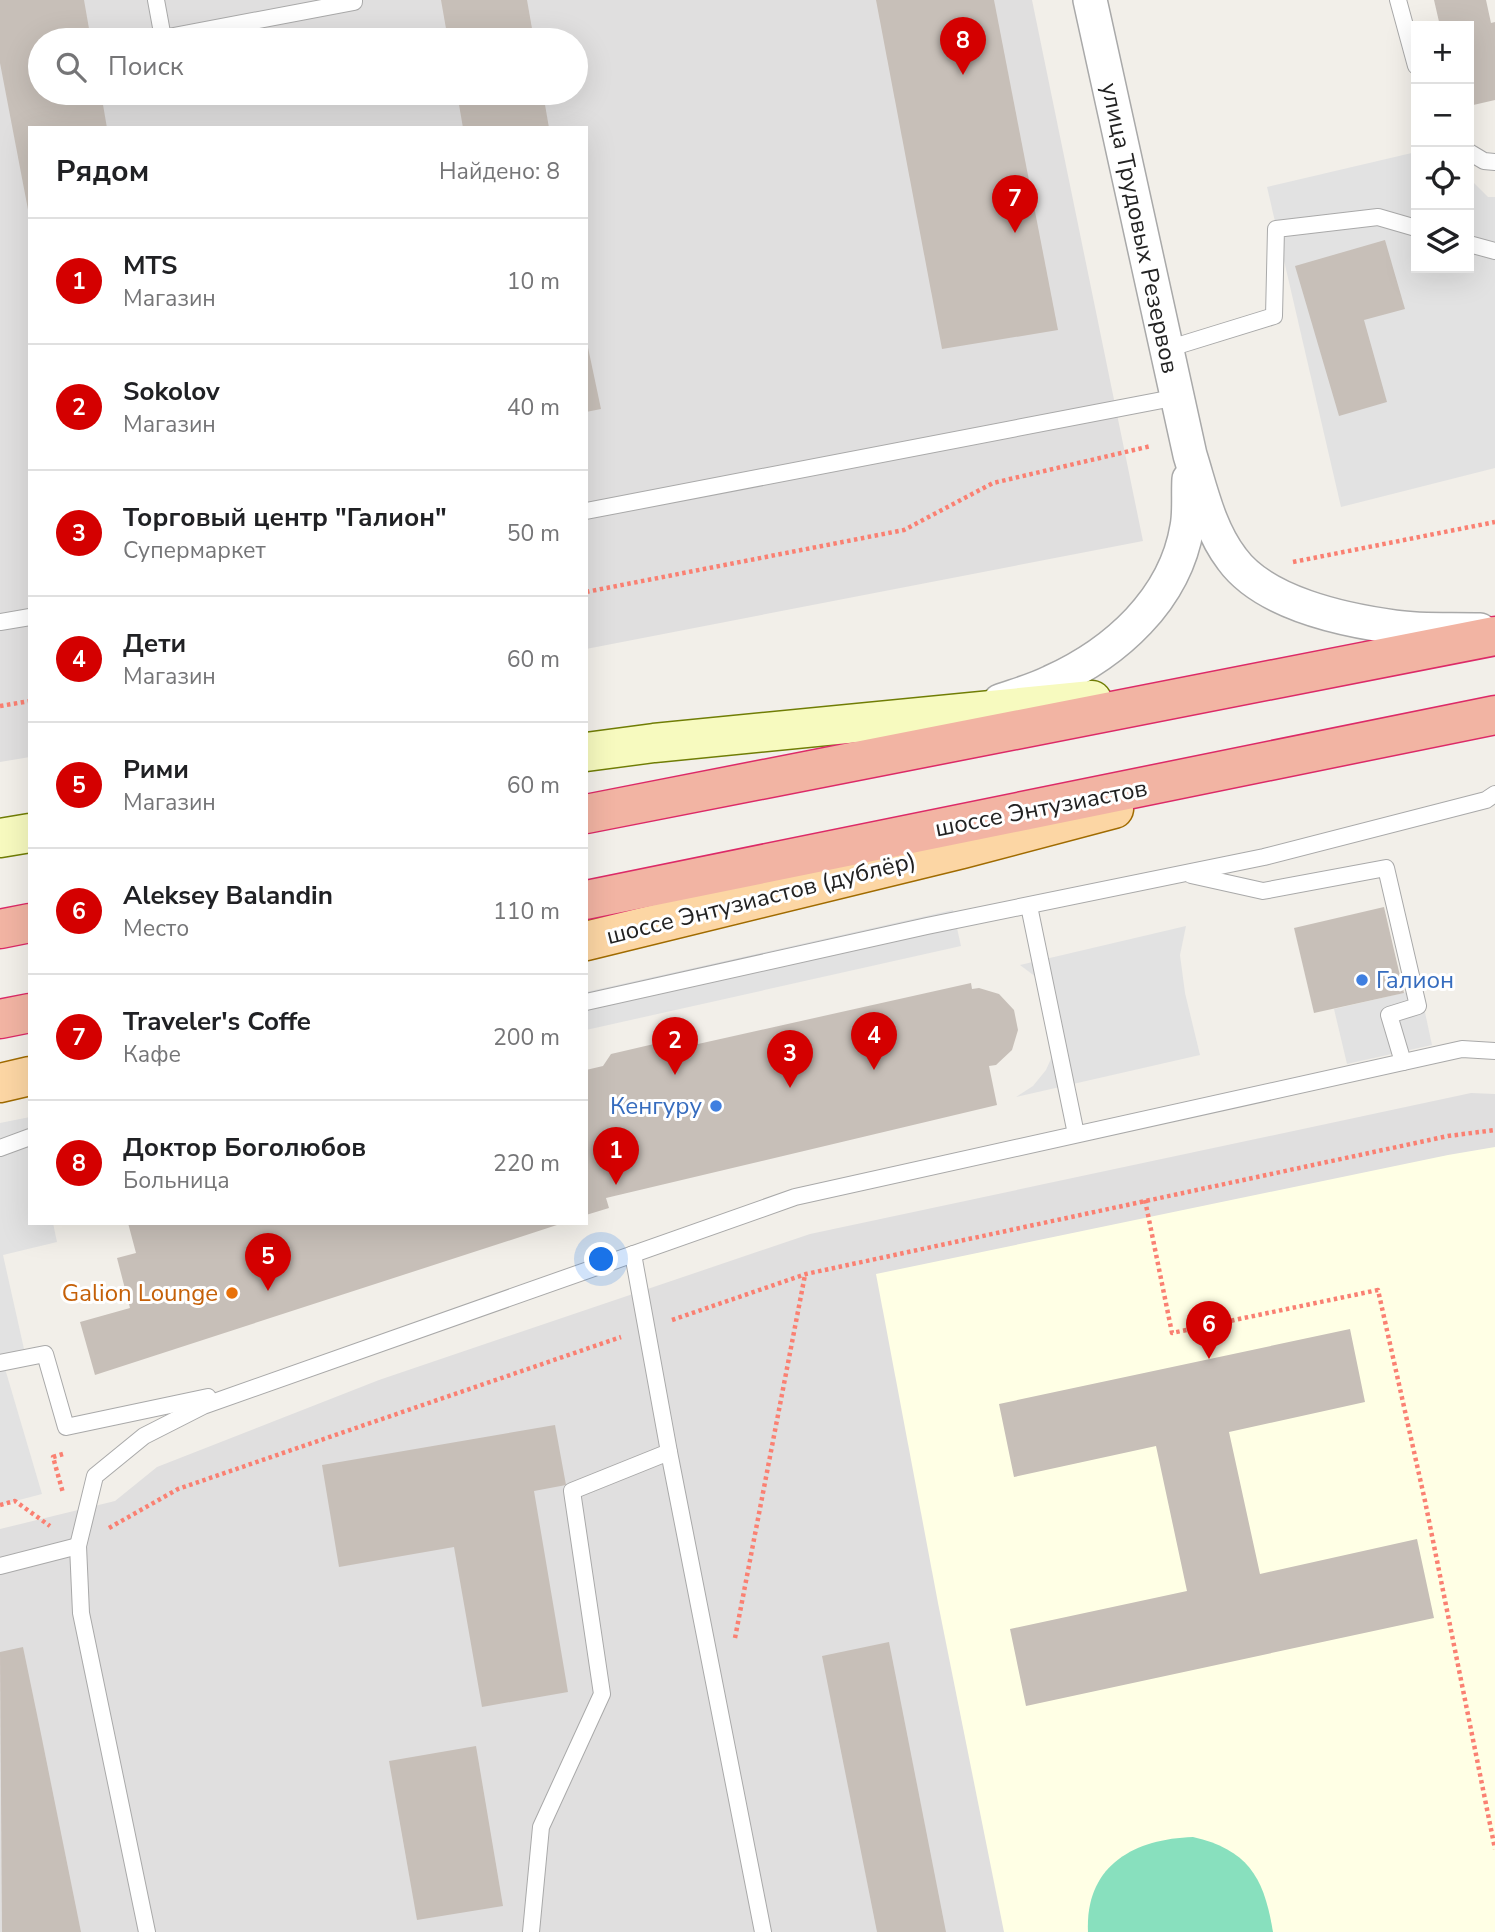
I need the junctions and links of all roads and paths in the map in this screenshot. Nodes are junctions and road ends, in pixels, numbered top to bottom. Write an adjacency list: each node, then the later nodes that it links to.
1 (156, 0): 5 (lane)
2 (354, 0): 6 (lane)
3 (1090, 0): 13 (street, улица Трудовых Резервов)
4 (1398, 0): 7 (lane)
5 (161, 28)
6 (216, 28)
7 (1411, 48)
8 (1474, 155): 9 (lane)
9 (1495, 162)
10 (1411, 227): 13 (lane)
11 (1474, 245): 12 (lane)
12 (1495, 251)
13 (1167, 349): 14 (street, улица Трудовых Резервов)
14 (1178, 397): 15 (street, улица Трудовых Резервов); 16 (lane)
15 (1188, 447): 19 (path); 22 (street, улица Трудовых Резервов); 27 (street, улица Трудовых Резервов)
16 (588, 511)
17 (1495, 522): 18 (path)
18 (1292, 563)
19 (588, 592)
20 (28, 617): 21 (lane)
21 (0, 622)
22 (1495, 630)
23 (1495, 636): 24 (highway)
24 (1250, 685): 27 (main road); 32 (highway)
25 (28, 701): 26 (path)
26 (0, 706)
27 (968, 713): 30 (main road)
28 (1495, 715): 29 (highway, шоссе Энтузиастов)
29 (1383, 738): 36 (highway, шоссе Энтузиастов); 40 (main road, шоссе Энтузиастов (дублёр))
30 (588, 752)
31 (1495, 794): 35 (lane)
32 (588, 814)
33 (28, 833): 34 (main road)
34 (0, 838)
35 (1186, 873): 37 (lane); 45 (lane)
36 (588, 900)
37 (1029, 906): 41 (lane); 49 (lane)
38 (28, 923): 39 (highway)
39 (0, 929)
40 (588, 941)
41 (588, 1002)
42 (28, 1013): 43 (highway)
43 (0, 1019)
44 (1495, 1051): 45 (lane)
45 (1403, 1062): 49 (lane)
46 (28, 1076): 47 (main road)
47 (0, 1083)
48 (1495, 1130): 52 (path)
49 (1076, 1134): 53 (lane)
50 (28, 1138): 51 (lane)
51 (0, 1148)
52 (1145, 1200): 54 (path); 64 (path)
53 (633, 1254): 55 (lane); 57 (lane)
54 (806, 1274): 55 (path); 63 (path)
55 (646, 1329): 58 (lane); 61 (path)
56 (0, 1363): 57 (lane)
57 (257, 1387): 61 (lane)
58 (669, 1452): 66 (lane); 67 (lane)
59 (15, 1501): 60 (path)
60 (0, 1505)
61 (78, 1546): 62 (lane); 65 (lane)
62 (0, 1566)
63 (734, 1640)
64 (1495, 1849)
65 (147, 1932)
66 (531, 1932)
67 (763, 1932)

